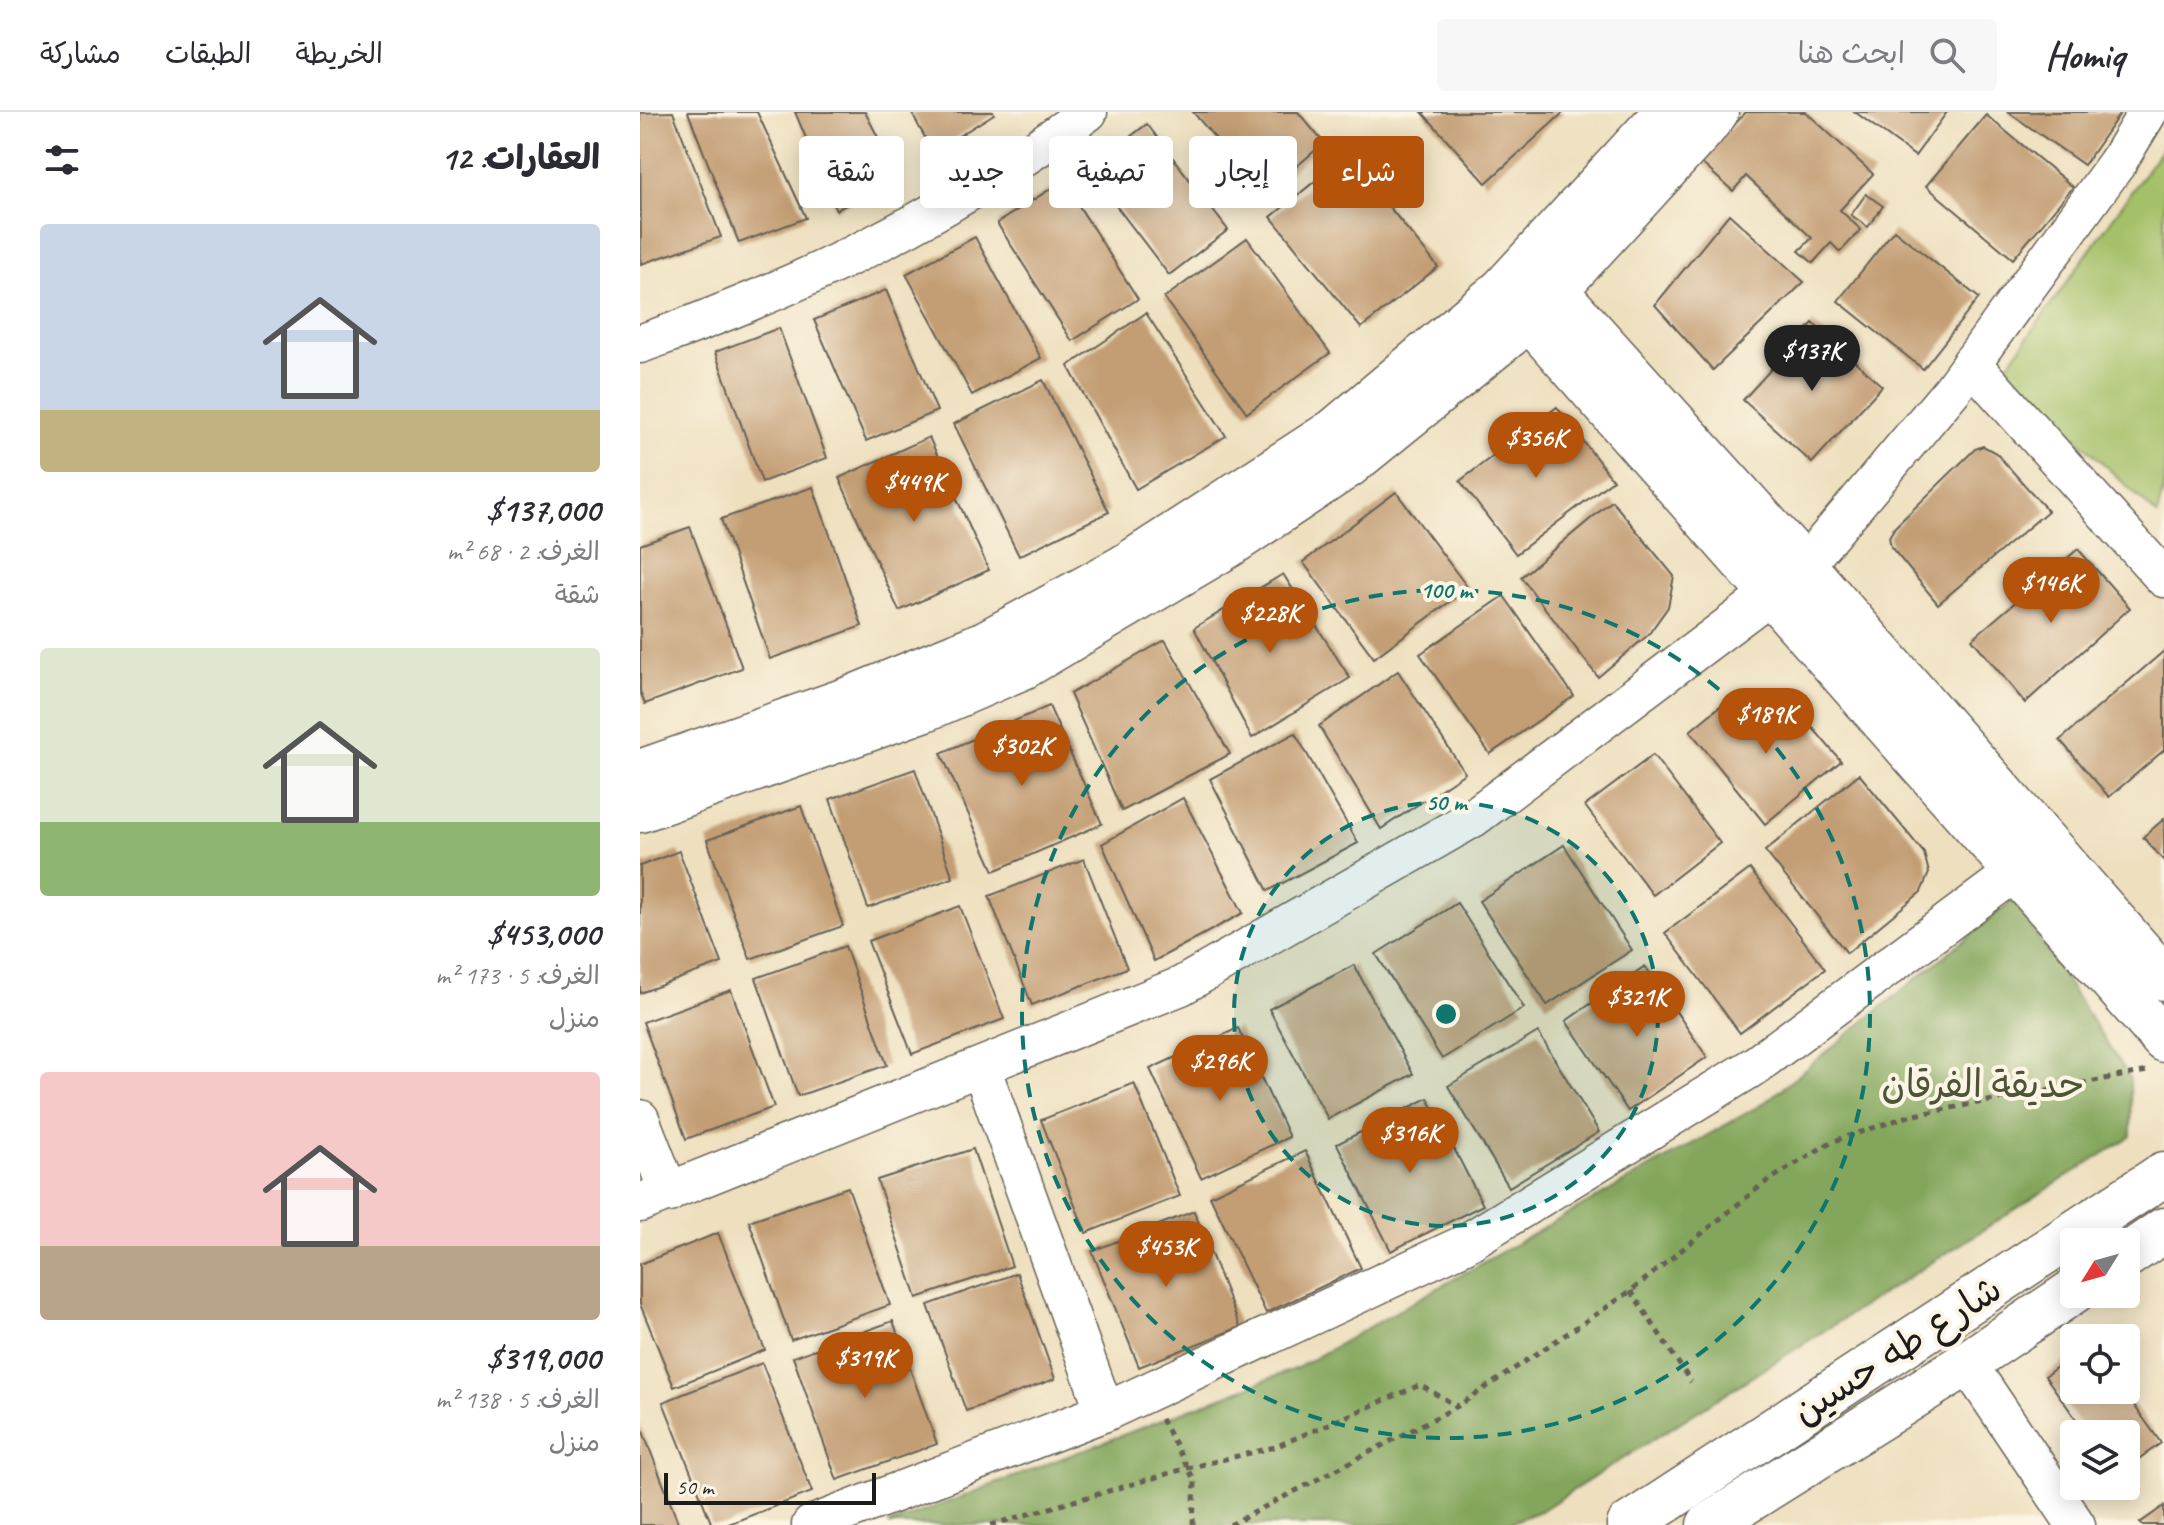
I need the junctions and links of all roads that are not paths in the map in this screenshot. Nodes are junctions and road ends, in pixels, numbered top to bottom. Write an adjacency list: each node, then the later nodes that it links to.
1 (1088, 112): 6 (street)
2 (1666, 112): 5 (main road)
3 (1716, 112): 5 (main road)
4 (2148, 112): 7 (street)
5 (1529, 290): 9 (main road); 10 (main road); 11 (main road)
6 (640, 344)
7 (1971, 363): 8 (street); 9 (street)
8 (2164, 578)
9 (1787, 580): 12 (main road); 15 (street)
10 (640, 772)
11 (640, 810)
12 (2033, 859): 13 (main road); 14 (main road); 23 (street)
13 (2164, 978)
14 (2156, 1055)
15 (981, 1067): 18 (street); 23 (street)
16 (640, 1119): 18 (street)
17 (2164, 1174): 25 (main road, شارع طه حسين)
18 (654, 1198)
19 (2164, 1230): 20 (main road)
20 (2140, 1246)
21 (2060, 1300): 22 (main road, شارع طه حسين)
22 (1967, 1363): 26 (main road, شارع طه حسين); 27 (street)
23 (1105, 1412): 24 (street)
24 (811, 1525)
25 (1629, 1525)
26 (1709, 1525)
27 (2076, 1525)

